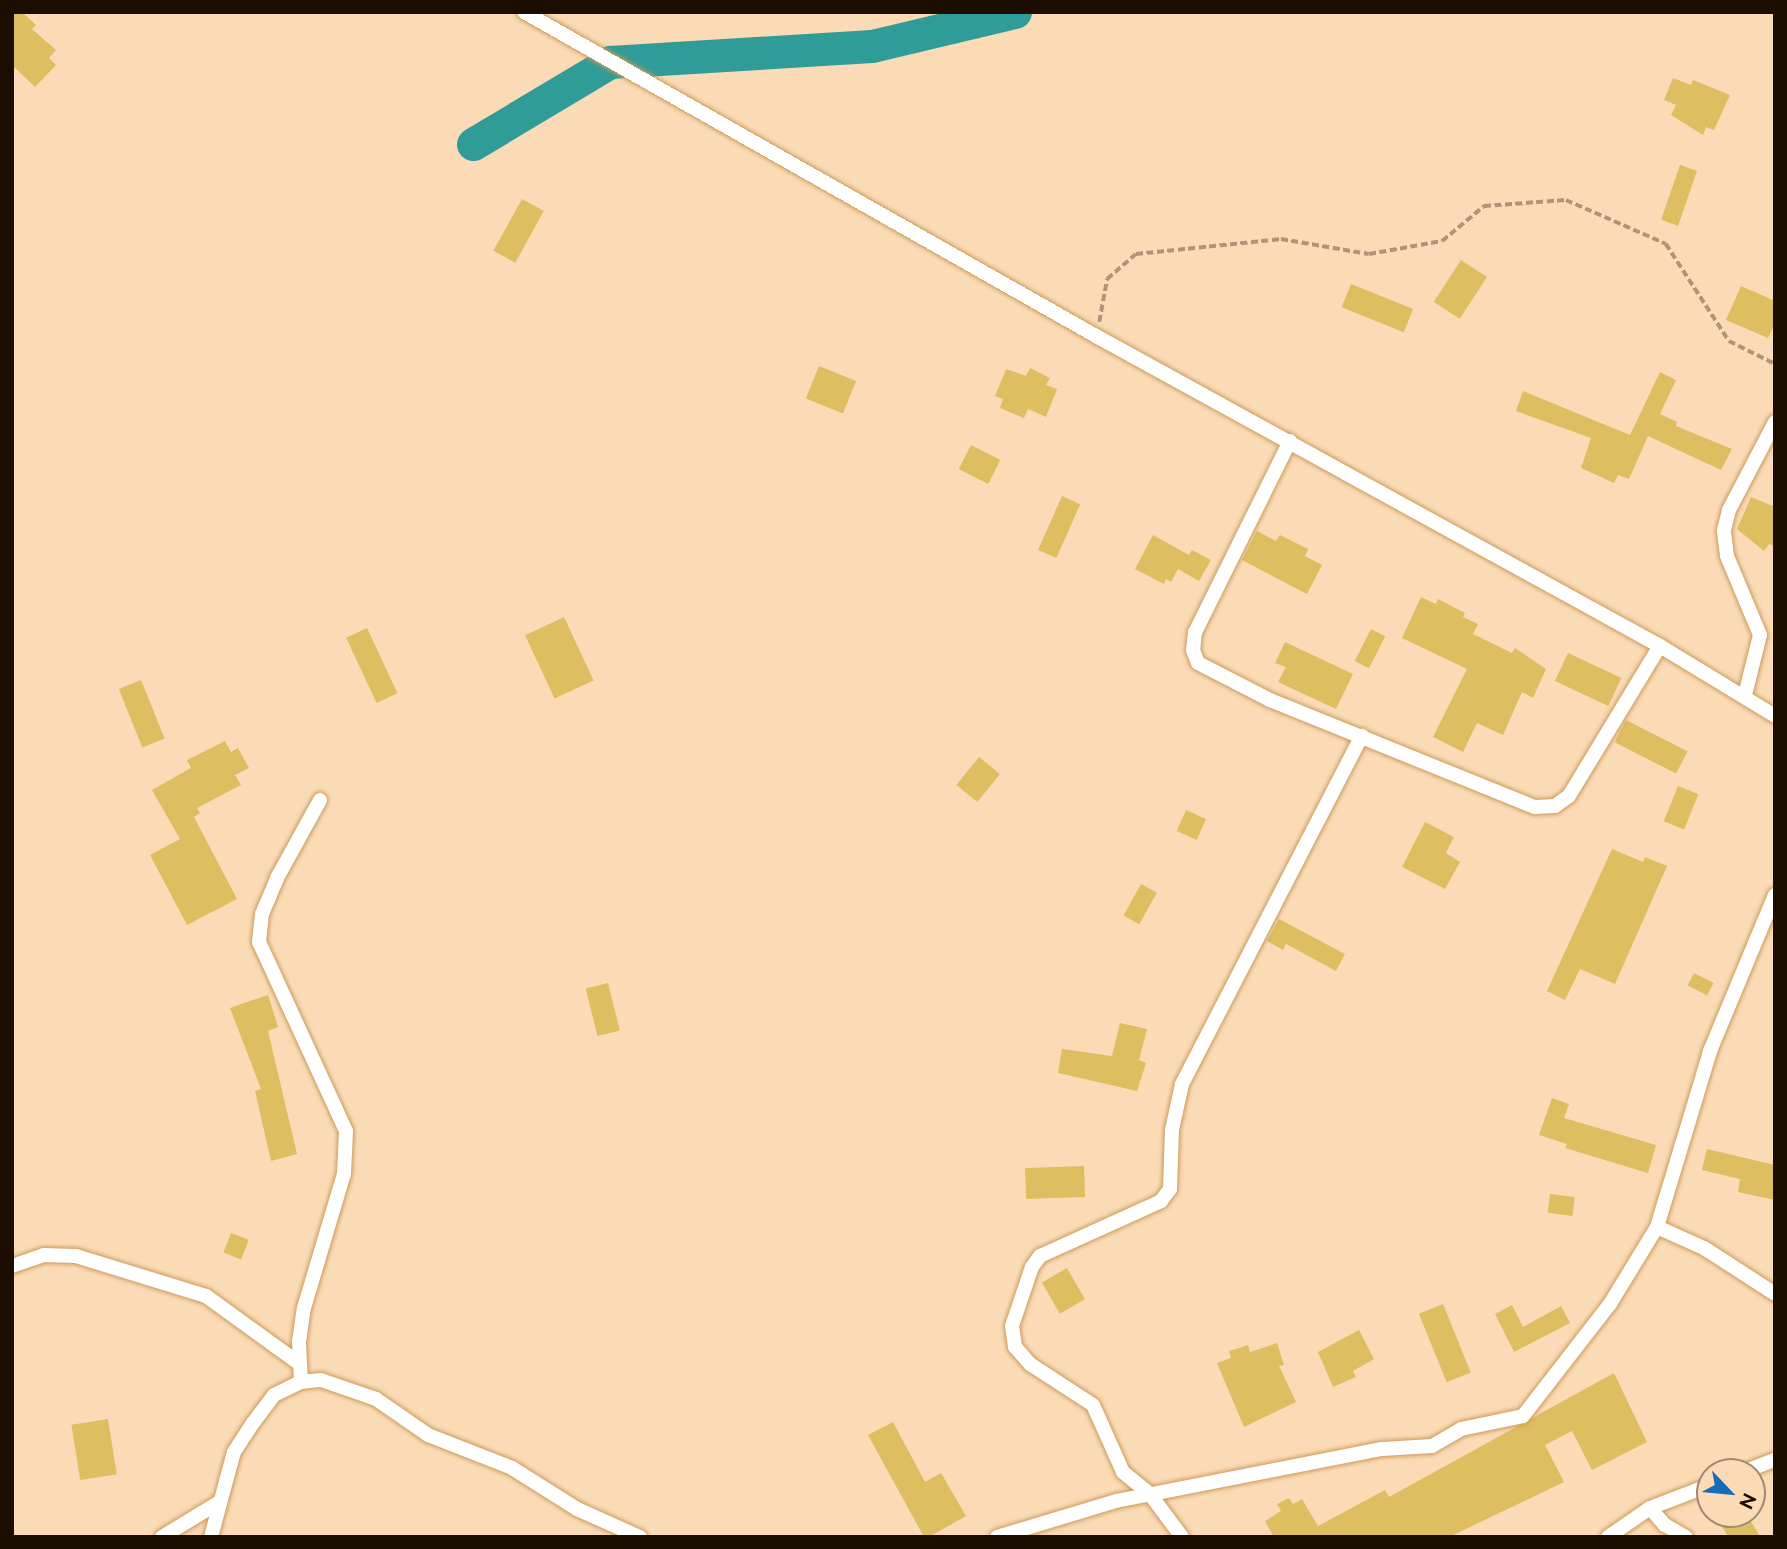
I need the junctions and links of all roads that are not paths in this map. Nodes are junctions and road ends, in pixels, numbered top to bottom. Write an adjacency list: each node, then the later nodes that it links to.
1 (524, 12): 3 (street)
2 (1775, 422): 5 (street)
3 (1290, 441): 4 (street); 7 (street)
4 (1660, 646): 5 (street); 7 (street)
5 (1745, 695): 6 (street)
6 (1775, 716)
7 (1362, 736): 16 (street)
8 (320, 800): 13 (street)
9 (1775, 895): 10 (street)
10 (1657, 1227): 12 (street); 16 (street)
11 (12, 1266): 13 (street)
12 (1775, 1294)
13 (300, 1364): 14 (street)
14 (301, 1382): 17 (street); 21 (street)
15 (1696, 1490): 18 (street)
16 (1150, 1494): 22 (street); 23 (street)
17 (218, 1503): 19 (street); 20 (street)
18 (1650, 1508): 24 (street); 25 (street)
19 (162, 1537)
20 (211, 1537)
21 (640, 1537)
22 (997, 1537)
23 (1182, 1537)
24 (1608, 1537)
25 (1686, 1537)

